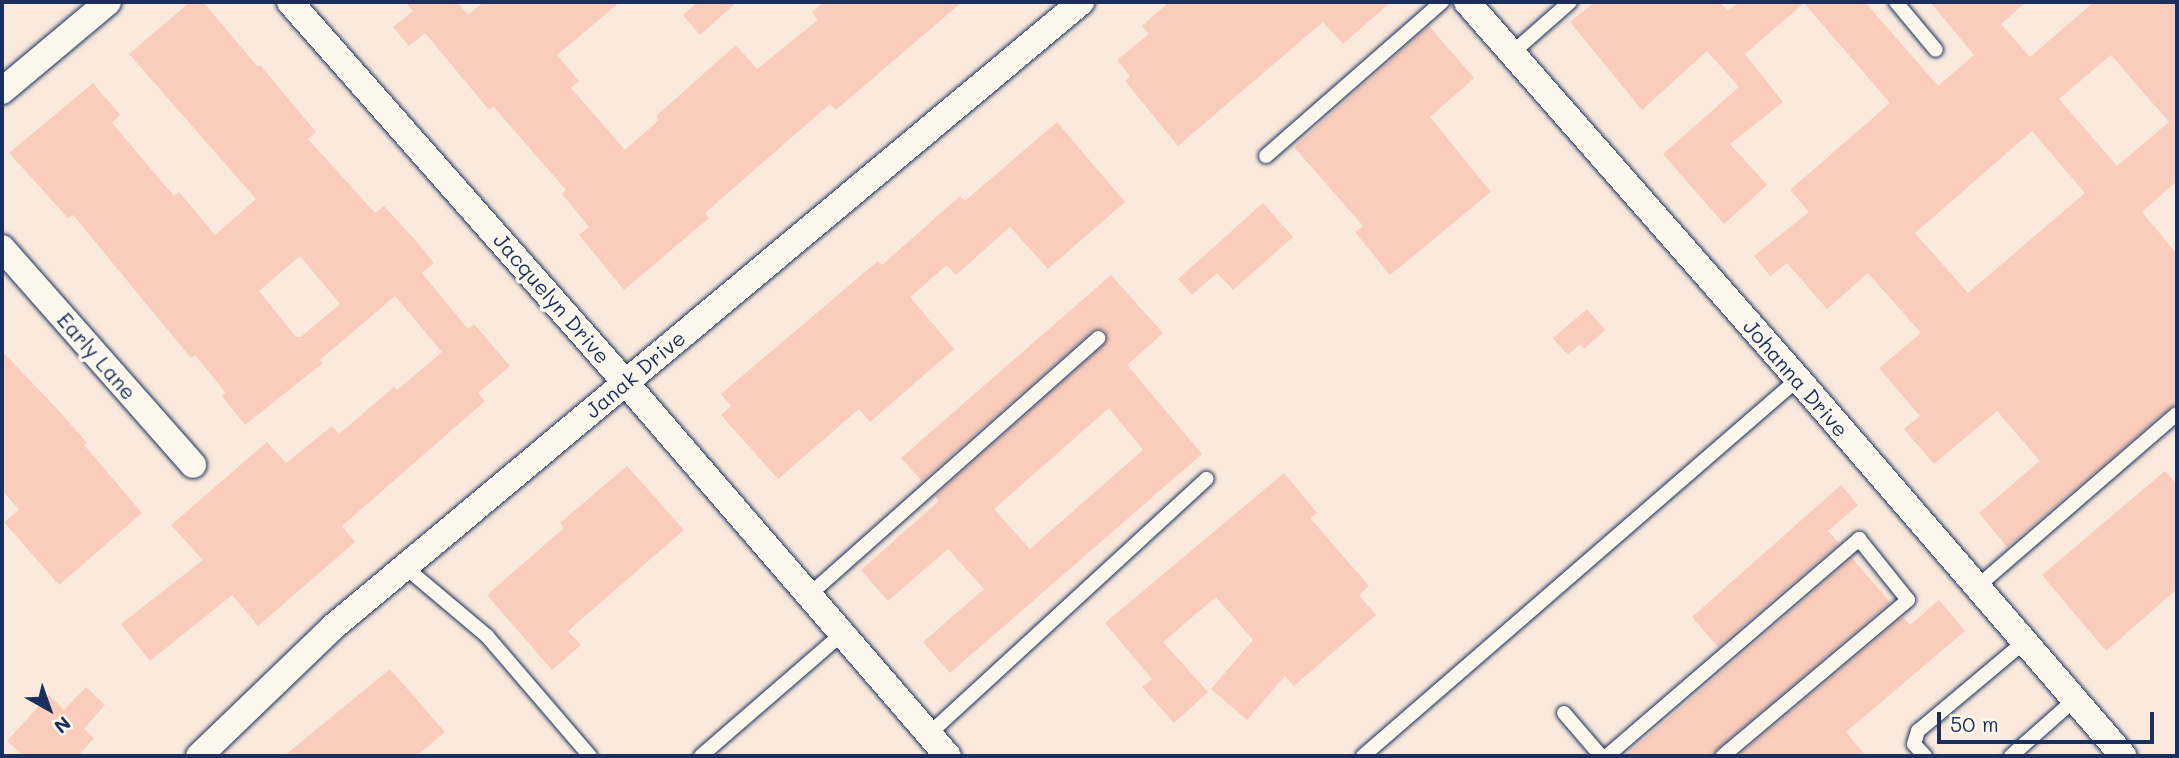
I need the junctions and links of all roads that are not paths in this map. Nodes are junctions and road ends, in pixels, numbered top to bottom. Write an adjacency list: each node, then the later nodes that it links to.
1 (108, 2): 10 (street)
2 (290, 2): 15 (street, Jacquelyn Drive)
3 (1081, 2): 15 (street, Janak Drive)
4 (1442, 2): 11 (lane)
5 (1467, 2): 9 (street, Johanna Drive)
6 (1570, 2): 9 (lane)
7 (1896, 2): 8 (lane)
8 (1936, 50)
9 (1512, 53): 14 (street, Johanna Drive)
10 (2, 91)
11 (1266, 156)
12 (2, 248): 17 (street, Early Lane)
13 (1098, 338): 21 (lane)
14 (1798, 379): 20 (street, Johanna Drive); 31 (lane)
15 (625, 382): 19 (street, Janak Drive); 21 (street, Jacquelyn Drive)
16 (2177, 414): 20 (lane)
17 (193, 465)
18 (1206, 479): 26 (lane)
19 (405, 567): 27 (street, Janak Drive); 28 (lane)
20 (1977, 587): 23 (street, Johanna Drive)
21 (809, 595): 22 (street, Jacquelyn Drive)
22 (842, 634): 26 (street, Jacquelyn Drive); 29 (lane)
23 (2024, 642): 24 (street, Johanna Drive); 35 (lane)
24 (2074, 700): 36 (lane); 37 (street, Johanna Drive)
25 (1564, 713): 32 (lane)
26 (929, 734): 30 (street, Jacquelyn Drive)
27 (199, 756)
28 (590, 756)
29 (701, 756)
30 (948, 756)
31 (1363, 756)
32 (1601, 756)
33 (1607, 756): 34 (lane)
34 (1723, 756)
35 (1925, 756)
36 (2011, 756)
37 (2123, 756)

